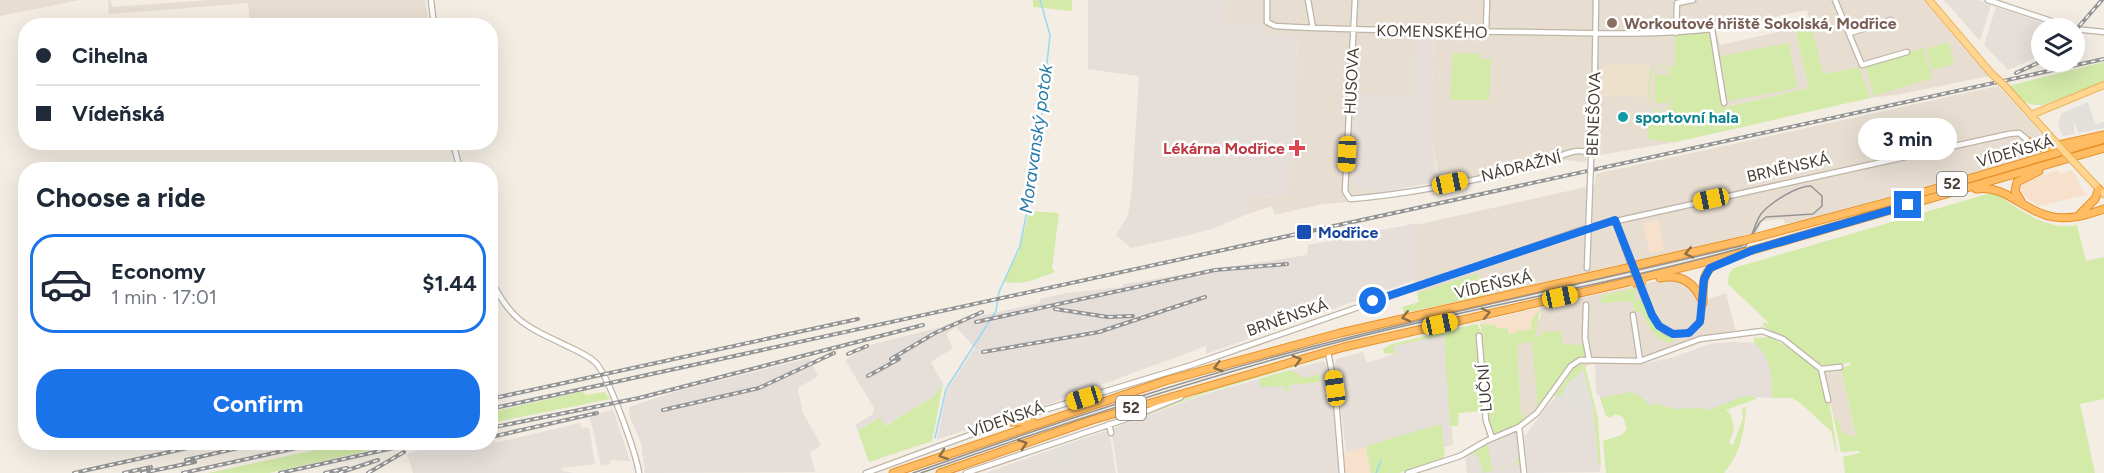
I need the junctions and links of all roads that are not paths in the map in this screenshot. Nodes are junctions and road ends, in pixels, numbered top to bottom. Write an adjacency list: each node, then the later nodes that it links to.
1 (431, 0): 12 (street)
2 (1267, 0): 15 (street, KOMENSKÉHO)
3 (1308, 0): 15 (street)
4 (1355, 0): 16 (street, HUSOVA)
5 (1487, 0): 18 (street)
6 (1596, 0): 20 (street, BENEŠOVA)
7 (1693, 0): 11 (street)
8 (1835, 0): 22 (street)
9 (1929, 0): 26 (main road, bridge)
10 (1988, 0): 13 (street)
11 (1677, 2): 21 (street)
12 (433, 18)
13 (2041, 18)
14 (1891, 20): 22 (street)
15 (1313, 28): 16 (street, KOMENSKÉHO)
16 (1353, 30): 18 (street, KOMENSKÉHO); 34 (street, HUSOVA)
17 (2085, 30): 19 (street)
18 (1486, 32): 20 (street, KOMENSKÉHO)
19 (2104, 32)
20 (1596, 33): 21 (street, KOMENSKÉHO); 30 (street, BENEŠOVA)
21 (1676, 33): 25 (street, KOMENSKÉHO)
22 (1850, 33): 23 (street)
23 (1907, 52)
24 (2104, 85): 26 (main road)
25 (1724, 103)
26 (2031, 115): 32 (main road, bridge)
27 (2104, 137): 28 (highway); 57 (highway, VÍDEŇSKÁ / 52, one-way to 57, bridge)
28 (2030, 142): 38 (street, BRNĚNSKÁ)
29 (2104, 148): 31 (highway, 52)
30 (1588, 153): 34 (street, NÁDRAŽNÍ); 39 (street, BENEŠOVA, bridge)
31 (2054, 162): 33 (highway, 52); 35 (highway)
32 (2102, 191): 37 (highway)
33 (1950, 193): 35 (highway); 40 (highway, VÍDEŇSKÁ / 52)
34 (1347, 197)
35 (2022, 203): 37 (highway)
36 (2104, 209): 37 (highway)
37 (2078, 216)
38 (1615, 220): 39 (street, BRNĚNSKÁ); 47 (street)
39 (1589, 227): 41 (street, BENEŠOVA); 58 (street, BRNĚNSKÁ)
40 (1753, 250): 42 (highway, VÍDEŇSKÁ / 52); 44 (highway)
41 (1587, 268)
42 (1642, 280): 44 (highway); 50 (highway, VÍDEŇSKÁ / 52, one-way to 42, bridge)
43 (498, 291): 63 (street)
44 (1703, 303): 47 (street)
45 (1586, 305): 51 (street)
46 (1633, 315): 52 (street)
47 (1689, 333): 49 (street)
48 (1479, 336): 62 (street, LUČNÍ)
49 (1693, 342): 52 (street); 54 (street)
50 (1328, 352): 55 (highway, VÍDEŇSKÁ / 52, one-way to 50); 68 (street)
51 (1589, 359): 52 (street); 60 (street)
52 (1640, 361)
53 (1840, 366): 54 (street)
54 (1821, 369): 56 (street)
55 (1220, 382): 59 (street, VÍDEŇSKÁ); 66 (highway, VÍDEŇSKÁ / 52, one-way to 55)
56 (1828, 400)
57 (1038, 422): 58 (highway); 65 (highway, VÍDEŇSKÁ / 52, one-way to 65)
58 (1005, 423): 64 (street, VÍDEŇSKÁ)
59 (1110, 424): 61 (street); 67 (street, VÍDEŇSKÁ)
60 (1519, 427): 62 (street); 70 (street)
61 (1111, 433)
62 (1492, 438): 69 (street)
63 (639, 473)
64 (866, 473)
65 (893, 473)
66 (940, 473)
67 (966, 473)
68 (1342, 473)
69 (1408, 473)
70 (1524, 473)

